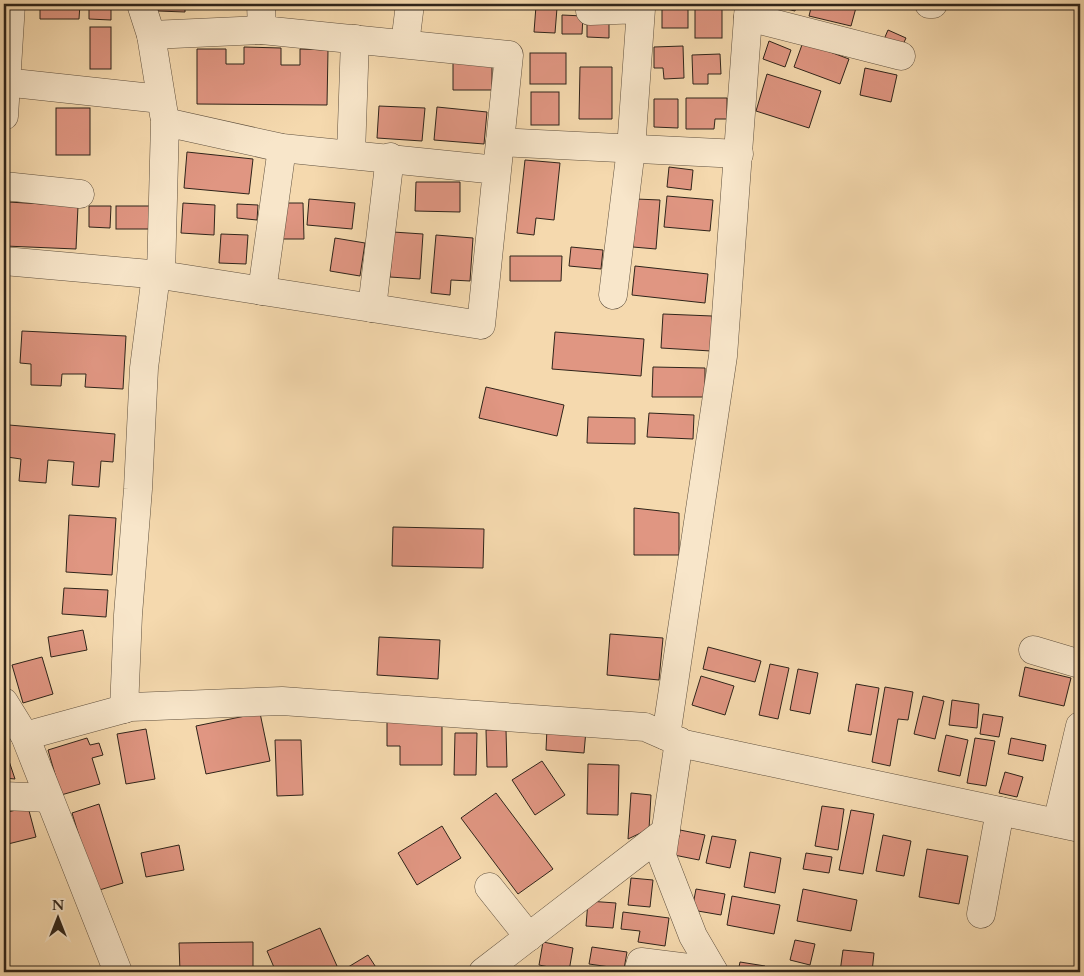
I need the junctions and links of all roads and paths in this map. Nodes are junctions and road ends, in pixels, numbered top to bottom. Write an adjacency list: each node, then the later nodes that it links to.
1 (11, 4): 14 (street)
2 (141, 4): 10 (street)
3 (410, 4): 12 (street)
4 (929, 4): 5 (street)
5 (933, 4)
6 (642, 7): 8 (street); 19 (street)
7 (749, 10): 13 (street); 21 (street)
8 (590, 11)
9 (261, 17): 10 (street); 11 (street)
10 (150, 35): 15 (street)
11 (355, 39): 12 (street); 20 (street)
12 (405, 44): 17 (street)
13 (902, 56)
14 (5, 82): 15 (street); 16 (street)
15 (163, 110): 18 (street); 27 (street)
16 (4, 116)
17 (500, 142): 19 (street); 23 (street)
18 (282, 148): 20 (street); 28 (street)
19 (632, 149): 21 (street); 29 (street)
20 (351, 154): 22 (street)
21 (740, 154): 37 (street)
22 (390, 157): 23 (street); 30 (street)
23 (498, 170): 30 (street)
24 (4, 186): 25 (street)
25 (80, 194)
26 (4, 261): 27 (street)
27 (159, 275): 28 (street); 34 (street)
28 (262, 291): 30 (street)
29 (614, 295)
30 (372, 308)
31 (1033, 650): 32 (street)
32 (1080, 664)
33 (4, 702): 36 (street)
34 (124, 709): 36 (street); 37 (street)
35 (1080, 726): 41 (street)
36 (25, 736): 39 (street)
37 (672, 738): 40 (street); 42 (street)
38 (4, 796): 39 (street)
39 (49, 798): 46 (street)
40 (1000, 811): 41 (street); 44 (street)
41 (1069, 826)
42 (666, 832): 45 (street); 49 (street)
43 (489, 887): 45 (street)
44 (981, 914)
45 (529, 937): 47 (street)
46 (118, 972)
47 (483, 972)
48 (638, 972): 49 (street)
49 (714, 972)

